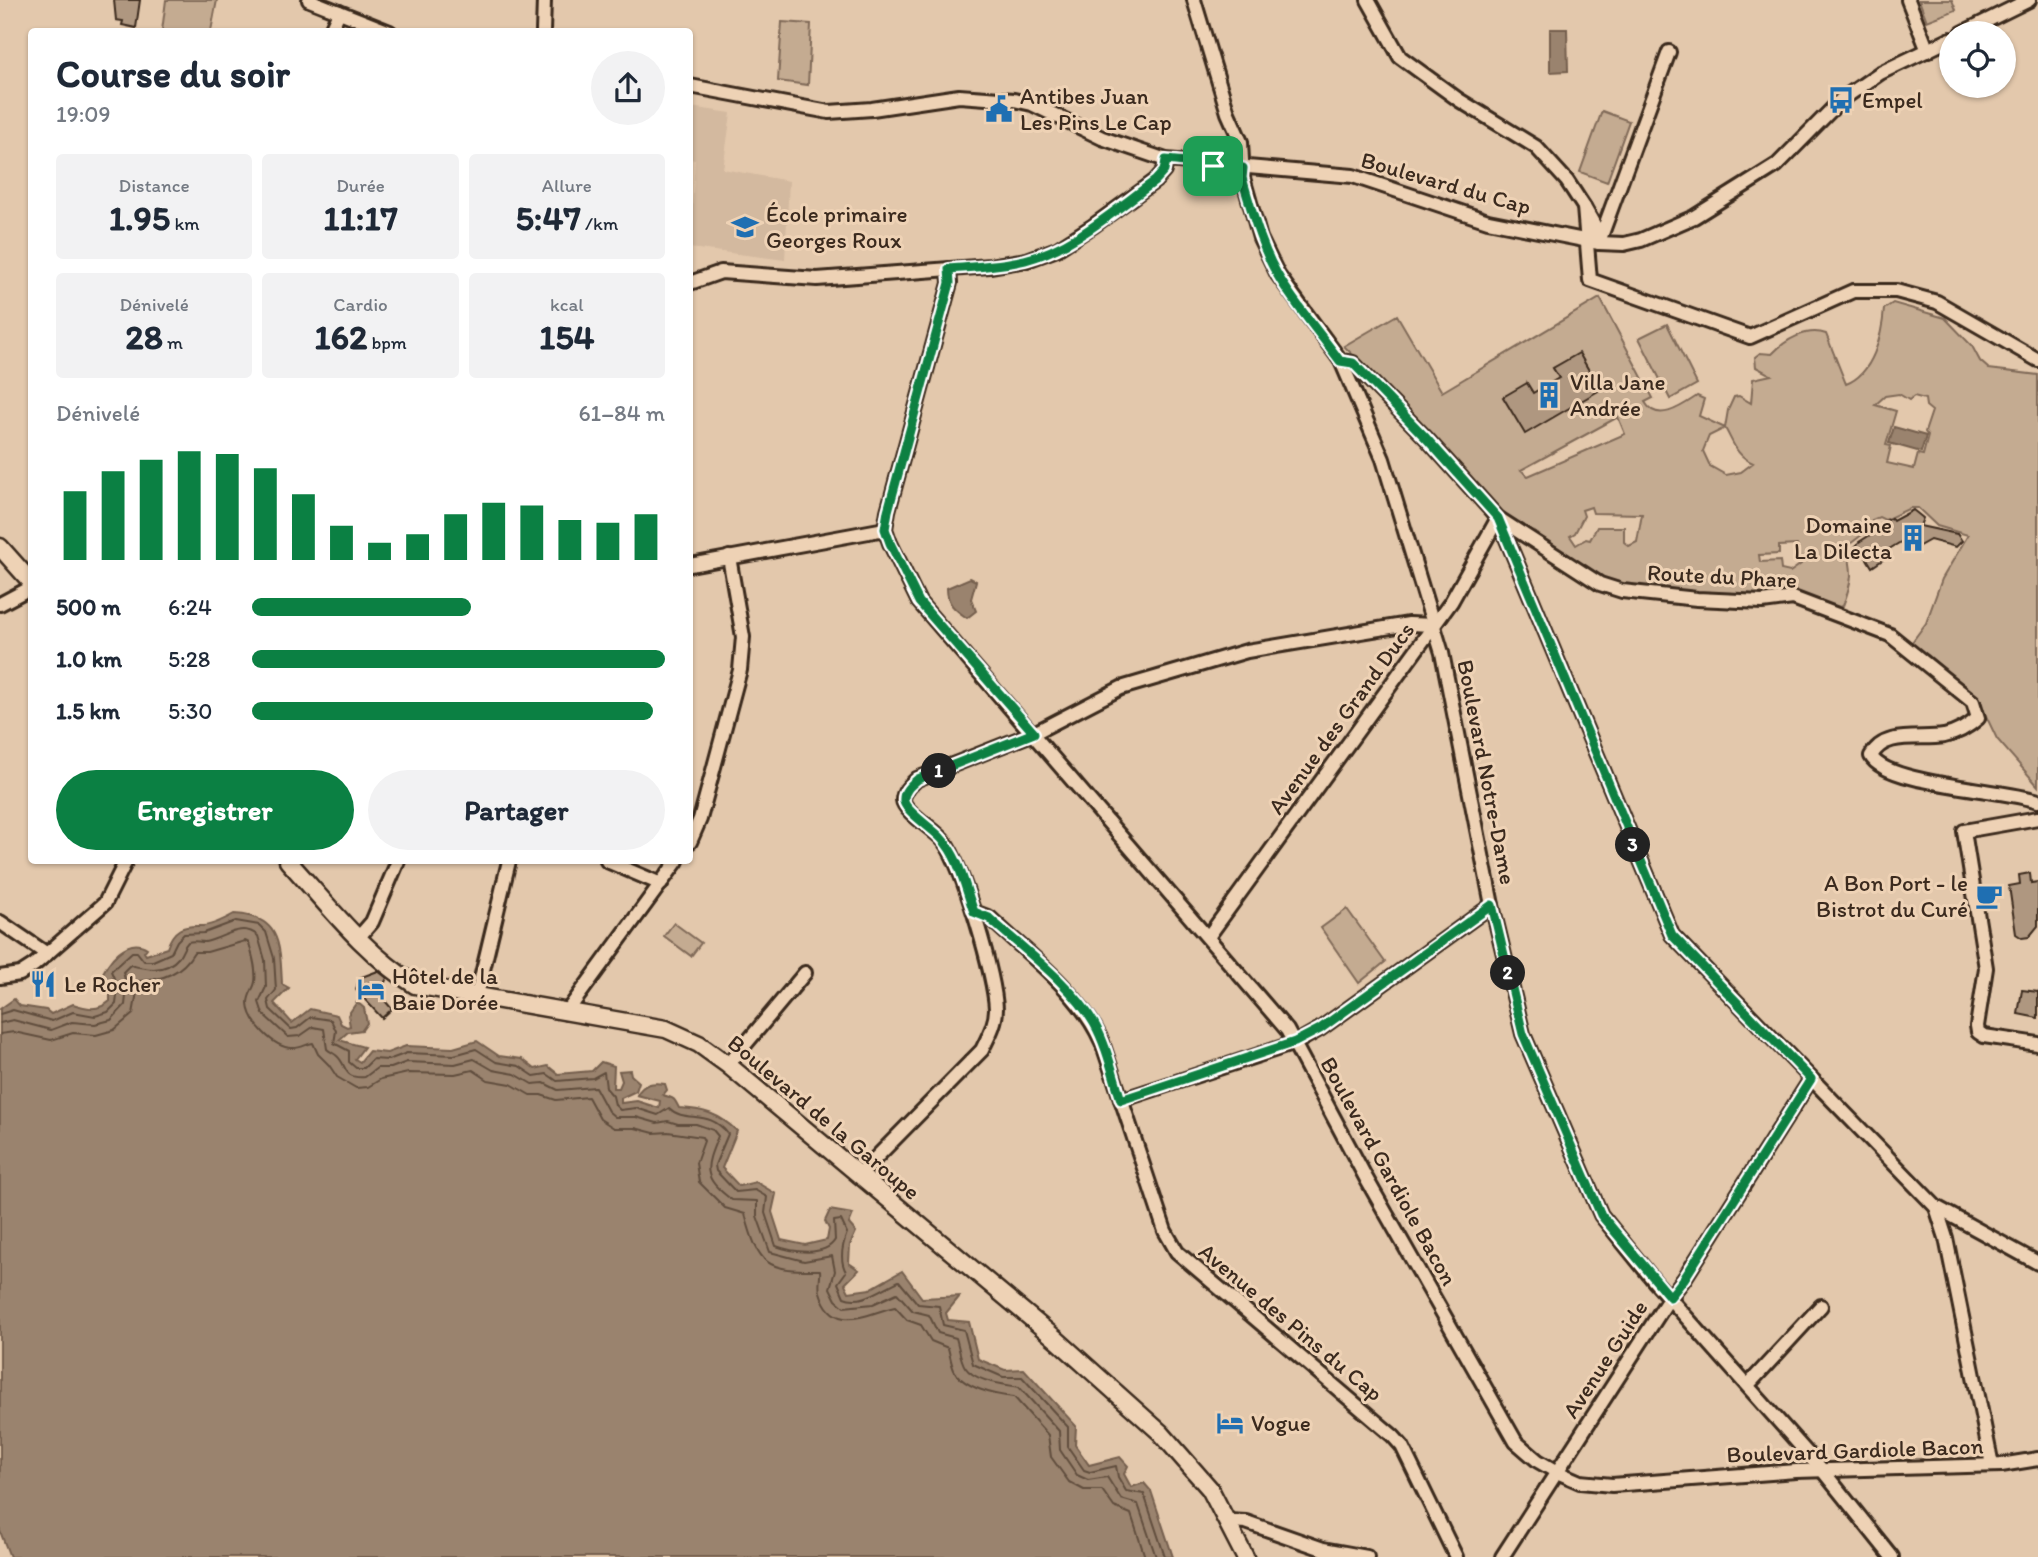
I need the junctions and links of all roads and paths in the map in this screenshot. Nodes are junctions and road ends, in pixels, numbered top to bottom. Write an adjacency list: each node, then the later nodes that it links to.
1 (309, 0): 7 (street)
2 (544, 0): 11 (street)
3 (1194, 0): 17 (street)
4 (1368, 0): 18 (street)
5 (1908, 0): 13 (street)
6 (2029, 0): 8 (street)
7 (339, 12): 9 (street); 10 (street)
8 (1986, 21)
9 (332, 28)
10 (380, 28)
11 (543, 28)
12 (1939, 45): 13 (street, Boulevard du Cap)
13 (1928, 51): 18 (street, Boulevard du Cap)
14 (1669, 52): 18 (street)
15 (693, 87): 16 (street, Boulevard du Cap)
16 (1166, 160): 17 (street, Boulevard du Cap); 19 (street)
17 (1243, 168): 18 (street, Boulevard du Cap); 22 (street)
18 (1592, 241): 21 (street)
19 (949, 269): 20 (street); 24 (street)
20 (693, 282)
21 (2038, 360)
22 (1340, 361): 23 (street, Route du Phare); 31 (street, Boulevard Notre-Dame)
23 (1498, 518): 31 (street, Avenue des Grand Ducs); 33 (street, Route du Phare); 56 (street)
24 (885, 529): 26 (street); 32 (street, Boulevard Gardiole Bacon)
25 (0, 547): 28 (street)
26 (729, 557): 27 (street); 35 (street)
27 (693, 564)
28 (28, 580)
29 (28, 587): 30 (street)
30 (0, 603)
31 (1434, 625): 32 (street); 43 (street, Boulevard Notre-Dame); 46 (street, Avenue des Grand Ducs)
32 (1034, 733): 44 (street); 46 (street, Boulevard Gardiole Bacon)
33 (2038, 801)
34 (2038, 818): 54 (street)
35 (693, 835)
36 (124, 864): 48 (street)
37 (291, 864): 47 (street, Boulevard de la Garoupe)
38 (397, 864): 47 (street)
39 (508, 864): 51 (street)
40 (614, 864): 42 (street)
41 (675, 864): 42 (street)
42 (661, 884): 52 (street)
43 (1492, 905): 53 (street); 61 (street, Boulevard Notre-Dame)
44 (974, 912): 57 (street, Avenue des Pins du Cap); 58 (street)
45 (0, 922): 48 (street)
46 (1209, 937): 53 (street, Boulevard Gardiole Bacon)
47 (358, 938): 51 (street, Boulevard de la Garoupe)
48 (47, 954): 50 (street)
49 (805, 973): 55 (street)
50 (0, 977)
51 (477, 995): 52 (street, Boulevard de la Garoupe)
52 (566, 1013): 55 (street, Boulevard de la Garoupe)
53 (1295, 1042): 57 (street); 67 (street, Boulevard Gardiole Bacon)
54 (2038, 1044)
55 (728, 1065): 58 (street, Boulevard de la Garoupe)
56 (1811, 1079): 59 (street); 61 (street, Avenue Guide)
57 (1121, 1100): 71 (street, Avenue des Pins du Cap)
58 (859, 1175): 68 (street, Boulevard de la Garoupe)
59 (1936, 1207): 60 (street); 65 (street)
60 (2038, 1263)
61 (1670, 1297): 63 (street, Boulevard Notre-Dame); 67 (street, Avenue Guide)
62 (1821, 1306): 63 (street)
63 (1748, 1385): 66 (street, Boulevard Notre-Dame)
64 (2038, 1459): 65 (street, Boulevard Gardiole Bacon)
65 (1992, 1465): 66 (street, Boulevard Gardiole Bacon)
66 (1823, 1471): 67 (street, Boulevard Gardiole Bacon); 73 (street, Boulevard Notre-Dame)
67 (1557, 1472): 72 (street, Avenue Guide)
68 (1228, 1521): 69 (street, Boulevard de la Garoupe); 70 (street)
69 (1245, 1557)
70 (1367, 1557)
71 (1456, 1557)
72 (1502, 1557)
73 (1892, 1557)

